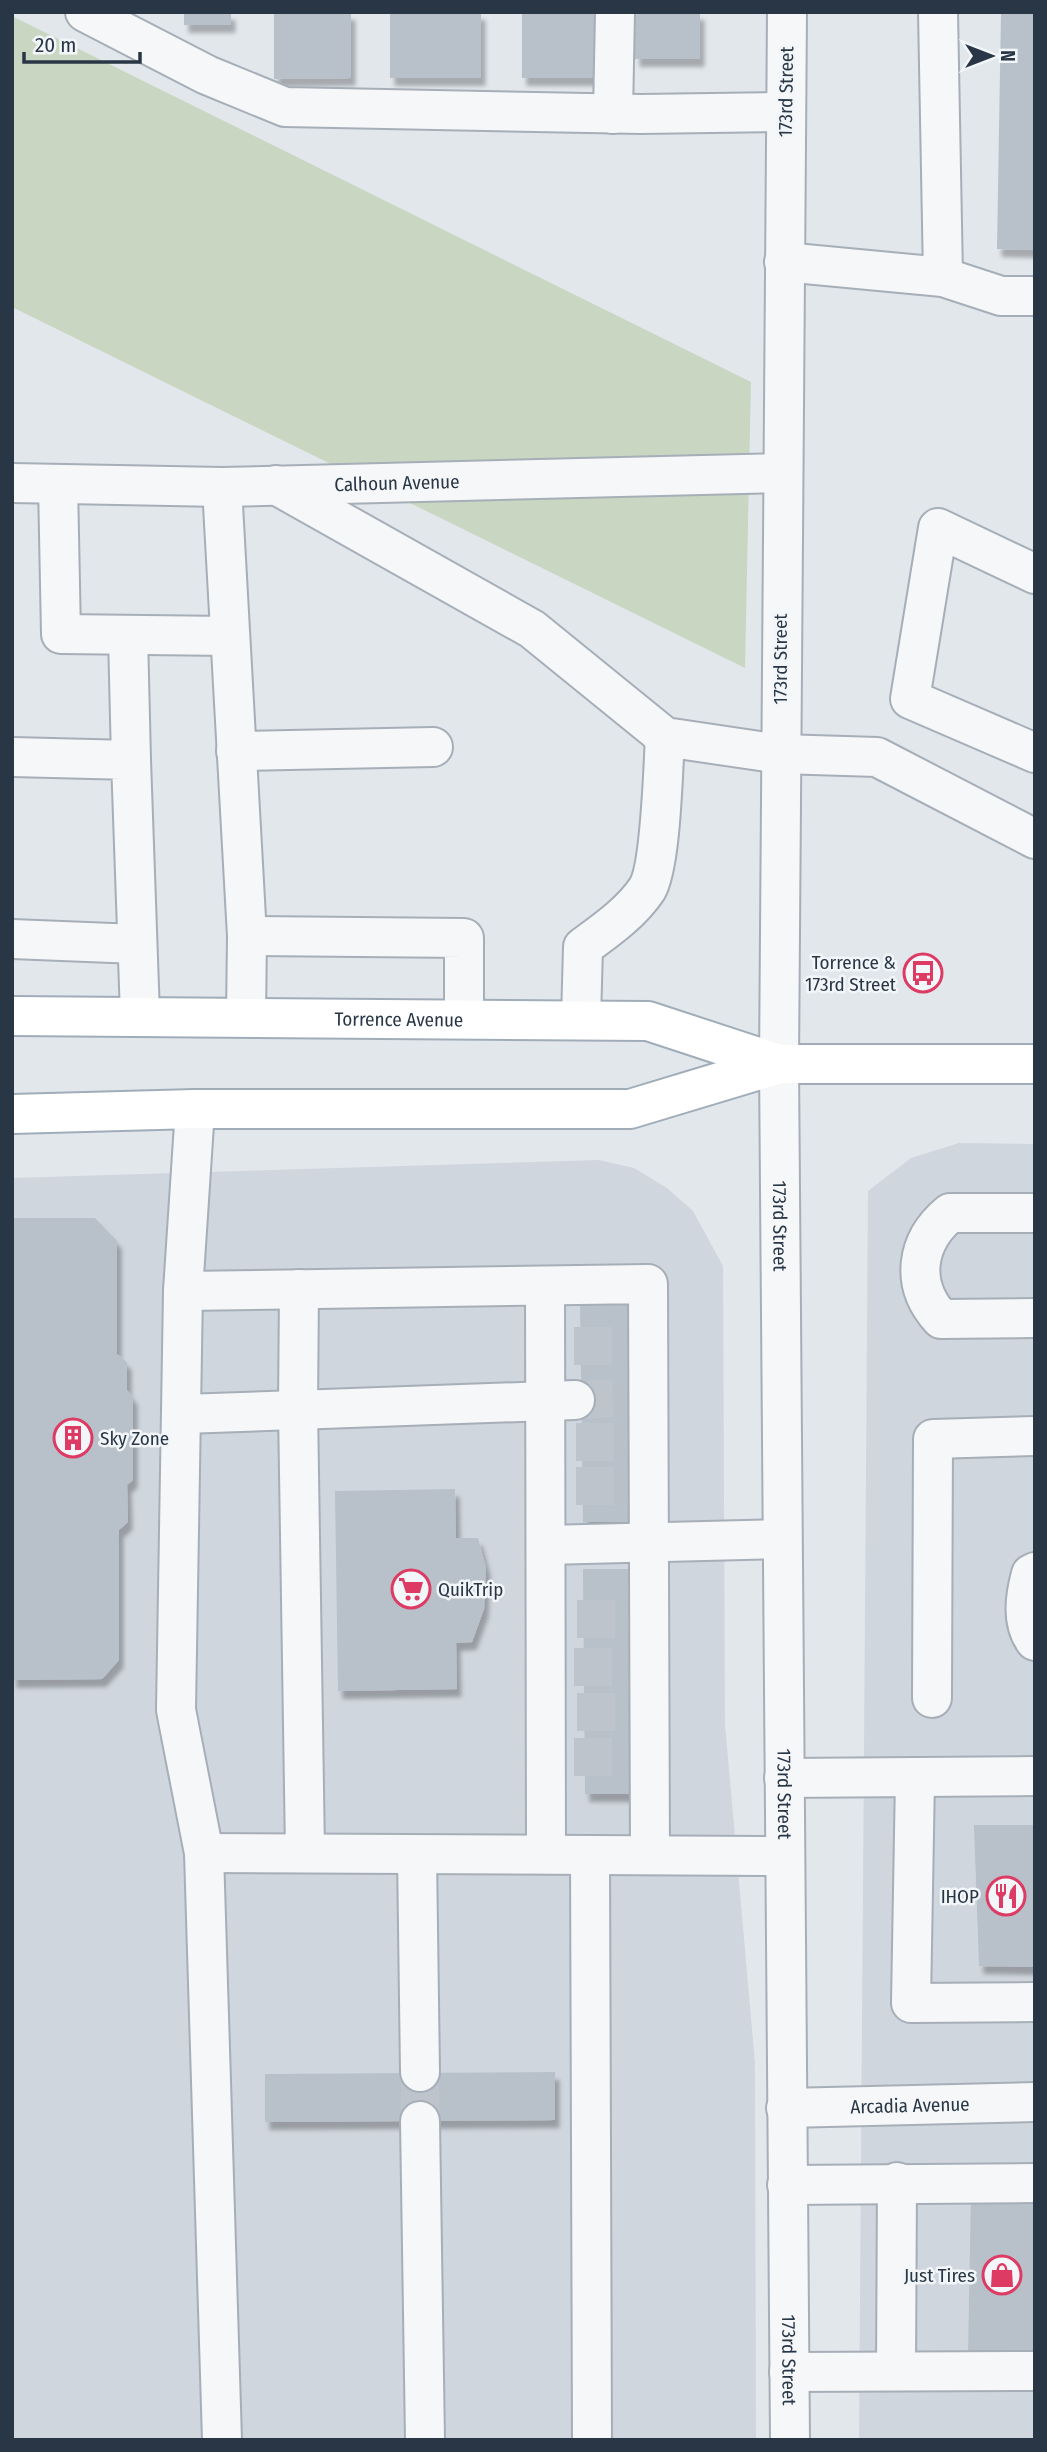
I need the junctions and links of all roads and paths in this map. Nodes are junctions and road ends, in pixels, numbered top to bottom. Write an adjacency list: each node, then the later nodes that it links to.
1 (85, 12): 6 (street)
2 (615, 12): 6 (street)
3 (787, 12): 5 (street, 173rd Street)
4 (939, 12): 8 (street)
5 (786, 112): 6 (street); 7 (street, 173rd Street)
6 (613, 114)
7 (784, 261): 8 (street); 10 (street, 173rd Street)
8 (943, 277): 9 (street)
9 (1035, 296)
10 (781, 473): 13 (street, Calhoun Avenue); 22 (street, 173rd Street)
11 (12, 483): 12 (street, Calhoun Avenue)
12 (58, 484): 14 (street, Calhoun Avenue); 16 (street)
13 (276, 485): 14 (street, Calhoun Avenue); 18 (street)
14 (222, 487): 17 (street)
15 (1035, 574): 21 (street)
16 (128, 635): 17 (street); 24 (street)
17 (230, 636): 20 (street)
18 (665, 737): 22 (street); 33 (street)
19 (433, 747): 20 (street)
20 (236, 751): 26 (street)
21 (1035, 753)
22 (780, 754): 25 (street); 34 (street, 173rd Street)
23 (12, 757): 24 (street)
24 (131, 760): 28 (street)
25 (1035, 839)
26 (247, 936): 31 (street); 32 (street)
27 (12, 939): 28 (street)
28 (138, 944): 29 (street)
29 (140, 1015): 30 (main road, Torrence Avenue); 31 (main road, Torrence Avenue)
30 (12, 1016)
31 (246, 1017): 32 (main road, Torrence Avenue)
32 (464, 1019): 33 (main road, Torrence Avenue)
33 (581, 1020): 34 (main road, Torrence Avenue)
34 (779, 1064): 35 (main road, Torrence Avenue); 36 (main road, Torrence Avenue); 47 (street, 173rd Street)
35 (1035, 1064)
36 (195, 1108): 37 (main road, Torrence Avenue); 41 (street)
37 (12, 1114)
38 (1035, 1213): 42 (street)
39 (544, 1286): 40 (street); 43 (street); 48 (street)
40 (299, 1289): 41 (street); 44 (street)
41 (183, 1291): 45 (street)
42 (1035, 1318)
43 (559, 1401): 44 (street); 49 (street)
44 (298, 1409): 45 (street); 56 (street)
45 (183, 1414): 57 (street)
46 (1035, 1436): 52 (street)
47 (782, 1539): 48 (street); 55 (street, 173rd Street)
48 (649, 1543): 49 (street); 61 (street)
49 (547, 1545): 58 (street)
50 (1035, 1572): 51 (street)
51 (1035, 1641)
52 (932, 1698)
53 (1035, 1776): 54 (street)
54 (915, 1777): 55 (street); 63 (street)
55 (784, 1778): 62 (street, 173rd Street)
56 (305, 1852): 57 (street); 59 (street)
57 (204, 1853): 74 (street)
58 (546, 1854): 59 (street); 60 (street)
59 (416, 1855): 64 (street)
60 (590, 1855): 61 (street); 76 (street)
61 (650, 1855): 62 (street)
62 (784, 1856): 66 (street, 173rd Street)
63 (1035, 2002)
64 (420, 2072)
65 (1035, 2102): 66 (street, Arcadia Avenue)
66 (786, 2108): 70 (street, 173rd Street)
67 (421, 2121): 75 (street)
68 (897, 2182): 69 (street); 70 (street); 71 (street)
69 (1035, 2183)
70 (787, 2185): 73 (street, 173rd Street)
71 (896, 2371): 72 (street); 73 (street)
72 (1035, 2371)
73 (789, 2372): 77 (street, 173rd Street)
74 (222, 2440)
75 (425, 2440)
76 (592, 2440)
77 (790, 2440)

